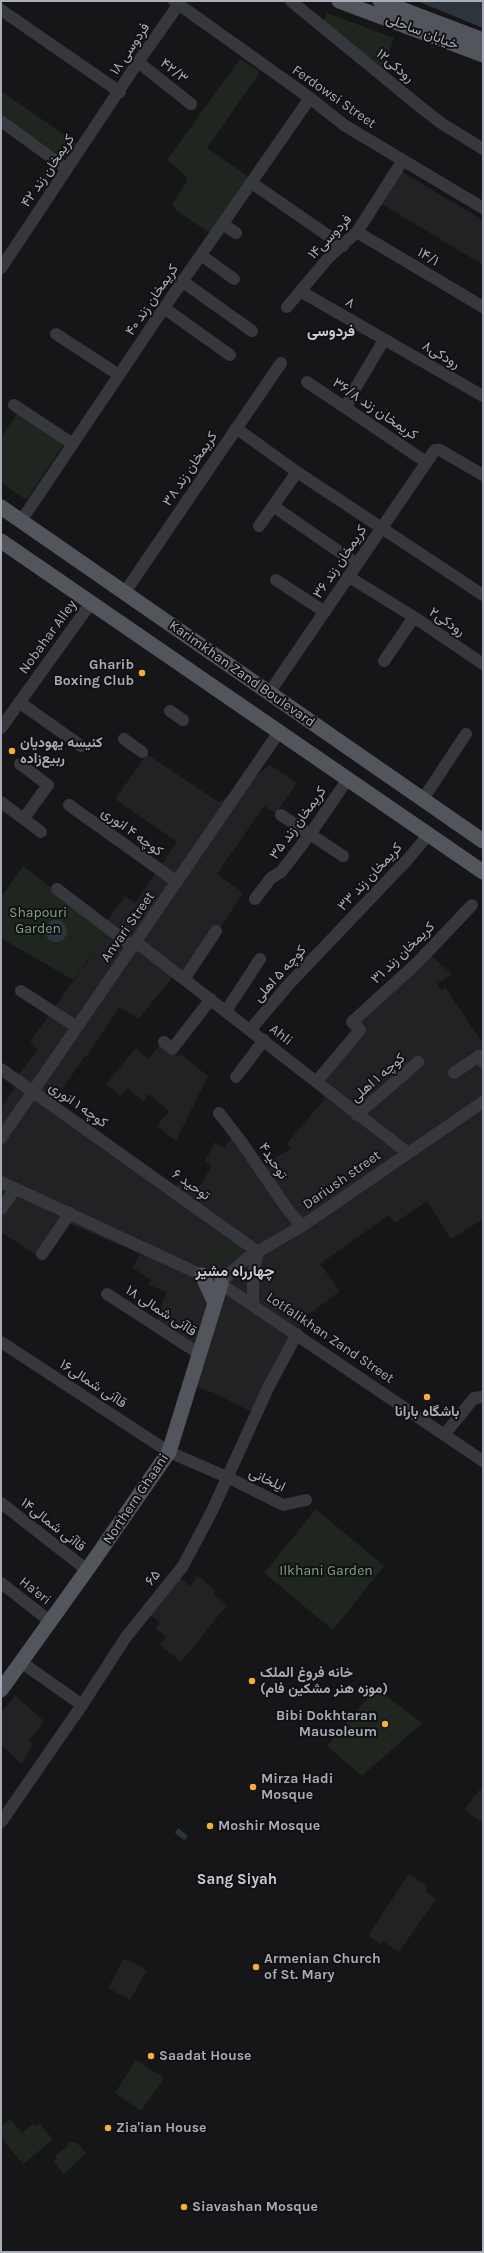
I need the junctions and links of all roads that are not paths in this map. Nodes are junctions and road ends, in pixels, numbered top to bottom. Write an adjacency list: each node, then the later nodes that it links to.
1 (291, 1): 13 (street, رودکی۱۲)
2 (339, 1): 7 (main road, خیابان ساحلی)
3 (380, 1): 6 (main road)
4 (177, 2): 8 (street, فردوسی ۱۸); 10 (street, Ferdowsi Street)
5 (1, 10): 9 (street)
6 (483, 40)
7 (483, 56)
8 (138, 62): 9 (street, فردوسی ۱۸); 11 (street, ۴۲/۳)
9 (120, 92): 15 (street, کریمخان زند ۴۲)
10 (310, 98): 14 (street, Ferdowsi Street); 16 (street, کریمخان زند ۴۰)
11 (191, 104)
12 (1, 122): 15 (street)
13 (483, 149)
14 (403, 160): 17 (street, Ferdowsi Street); 19 (street, فردوسی۱۴)
15 (67, 169): 22 (street, کریمخان زند ۴۲)
16 (252, 184): 18 (street, کریمخان زند ۴۰); 21 (street)
17 (483, 208)
18 (222, 224): 20 (street); 23 (street, کریمخان زند ۴۰)
19 (358, 232): 21 (street, فردوسی۱۴); 29 (street, ۱۴/۱)
20 (236, 233)
21 (343, 246): 27 (street, فردوسی۱۴)
22 (5, 252): 24 (street, کریمخان زند ۴۲)
23 (201, 255): 25 (street); 26 (street, کریمخان زند ۴۰)
24 (1, 268)
25 (234, 279)
26 (182, 281): 30 (street, کریمخان زند ۴۰); 31 (street)
27 (300, 291): 28 (street, فردوسی۱۴); 33 (street, ۸)
28 (287, 307)
29 (483, 307)
30 (164, 308): 34 (street); 36 (street, کریمخان زند ۴۰)
31 (252, 331)
32 (56, 334): 36 (street)
33 (384, 340): 38 (street, رودکی۸); 40 (street)
34 (230, 355)
35 (281, 363): 41 (street, کریمخان زند ۳۸)
36 (119, 375): 42 (street, کریمخان زند ۴۰)
37 (307, 382): 40 (street, کریمخان زند ۳۶/۸)
38 (483, 396)
39 (14, 405): 42 (street)
40 (347, 408): 43 (street, کریمخان زند ۳۶/۸)
41 (236, 428): 44 (street); 55 (street, کریمخان زند ۳۸)
42 (73, 444): 48 (street, کریمخان زند ۴۰)
43 (426, 462): 45 (street, کریمخان زند ۳۶); 50 (street, کریمخان زند ۳۶)
44 (297, 472): 46 (street); 50 (street)
45 (483, 475)
46 (273, 506): 49 (street); 52 (street)
47 (1, 507): 48 (main road, Karimkhan Zand Boulevard)
48 (21, 521): 55 (main road, Karimkhan Zand Boulevard)
49 (259, 526)
50 (381, 528): 52 (street, کریمخان زند ۳۶); 56 (street)
51 (1, 541): 57 (main road, Karimkhan Zand Boulevard)
52 (358, 564): 53 (street, کریمخان زند ۳۶)
53 (349, 577): 58 (street, کریمخان زند ۳۶); 59 (street, رودکی۲)
54 (276, 580): 58 (street)
55 (125, 592): 62 (main road, Karimkhan Zand Boulevard)
56 (482, 595)
57 (91, 603): 63 (street, Nobahar Alley); 67 (main road, Karimkhan Zand Boulevard)
58 (325, 612): 62 (street, کریمخان زند ۳۶)
59 (414, 617): 60 (street); 61 (street, رودکی۲)
60 (384, 661)
61 (483, 664)
62 (269, 693): 74 (main road, Karimkhan Zand Boulevard)
63 (19, 702): 66 (street, Nobahar Alley); 70 (street)
64 (170, 711): 65 (street)
65 (183, 720)
66 (1, 728)
67 (279, 732): 73 (main road, Karimkhan Zand Boulevard); 86 (street, Anvari Street)
68 (466, 734): 74 (street)
69 (124, 739): 71 (street)
70 (81, 746)
71 (142, 752)
72 (20, 764): 79 (street)
73 (347, 780): 77 (main road, Karimkhan Zand Boulevard); 81 (street, کریمخان زند ۳۵)
74 (419, 796): 77 (main road); 83 (main road, Karimkhan Zand Boulevard)
75 (1, 802): 79 (street)
76 (69, 805): 86 (street, کوچه ۴ انوری)
77 (397, 814): 82 (main road, Karimkhan Zand Boulevard)
78 (281, 815): 81 (street)
79 (24, 818): 80 (street)
80 (41, 832)
81 (311, 833): 84 (street); 88 (street, کریمخان زند ۳۵)
82 (428, 835): 85 (main road, Karimkhan Zand Boulevard); 91 (street, کریمخان زند ۳۳)
83 (483, 841)
84 (342, 856)
85 (483, 872)
86 (177, 882): 92 (street, Anvari Street)
87 (57, 889): 92 (street, Ahli)
88 (255, 899)
89 (472, 905): 107 (street, کریمخان زند ۳۱)
90 (216, 930): 94 (street)
91 (333, 939): 99 (street, کوچه ۵ اهلی)
92 (134, 944): 94 (street, Ahli); 98 (street, Anvari Street)
93 (260, 959): 97 (street)
94 (185, 978): 96 (street, Ahli)
95 (21, 991): 98 (street)
96 (211, 1000): 97 (street, Ahli); 101 (street)
97 (226, 1011): 99 (street, Ahli)
98 (77, 1027): 108 (street, Anvari Street)
99 (250, 1030): 100 (street, Ahli)
100 (264, 1040): 106 (street); 107 (street, Ahli)
101 (164, 1042)
102 (481, 1059): 105 (street)
103 (418, 1062): 111 (street, کوچه ۱ اهلی)
104 (1, 1069): 108 (street, کوچه ۱ انوری)
105 (454, 1073)
106 (236, 1077)
107 (316, 1082): 111 (street, Ahli)
108 (32, 1091): 112 (street, Anvari Street); 113 (street, کوچه ۱ انوری)
109 (483, 1102): 114 (street, Dariush street)
110 (219, 1113): 119 (street, توحید۴)
111 (357, 1115): 114 (street, Ahli)
112 (1, 1138)
113 (106, 1143): 120 (street, ۶ توحید)
114 (408, 1153): 119 (street, Dariush street)
115 (1, 1182): 116 (street, Lotfalikhan Zand Street)
116 (15, 1189): 117 (street); 118 (street, Lotfalikhan Zand Street)
117 (1, 1210)
118 (70, 1213): 121 (street); 122 (street, Lotfalikhan Zand Street)
119 (302, 1226): 120 (street, Dariush street)
120 (258, 1252): 123 (street, Dariush street); 126 (street)
121 (42, 1254)
122 (202, 1275): 123 (street, Lotfalikhan Zand Street); 125 (main road)
123 (221, 1284): 125 (main road, Northern Ghaani); 126 (street, Lotfalikhan Zand Street)
124 (107, 1294): 129 (street, ۱۸ قاآنی شمالی)
125 (215, 1303): 129 (main road, Northern Ghaani)
126 (253, 1305): 127 (street, Lotfalikhan Zand Street)
127 (297, 1334): 131 (street, Lotfalikhan Zand Street); 134 (street, ۶۵)
128 (1, 1342): 132 (street, قاآنی شمالی۱۶)
129 (198, 1353): 132 (main road, Northern Ghaani)
130 (481, 1397): 131 (street)
131 (444, 1435): 133 (street, Lotfalikhan Zand Street)
132 (169, 1452): 134 (street, قاآنی شمالی۱۶); 137 (main road, Northern Ghaani)
133 (483, 1461)
134 (229, 1478): 135 (street, ایلخانی); 142 (street, ۶۵)
135 (300, 1502)
136 (1, 1503): 137 (street, قاآنی شمالی۱۴)
137 (87, 1570): 139 (main road, Northern Ghaani)
138 (1, 1583): 139 (street, Ha'eri)
139 (51, 1622): 140 (main road, Northern Ghaani)
140 (21, 1662): 141 (main road, Northern Ghaani); 142 (street)
141 (1, 1690)
142 (82, 1705): 143 (street, ۶۵)
143 (1, 1822)

